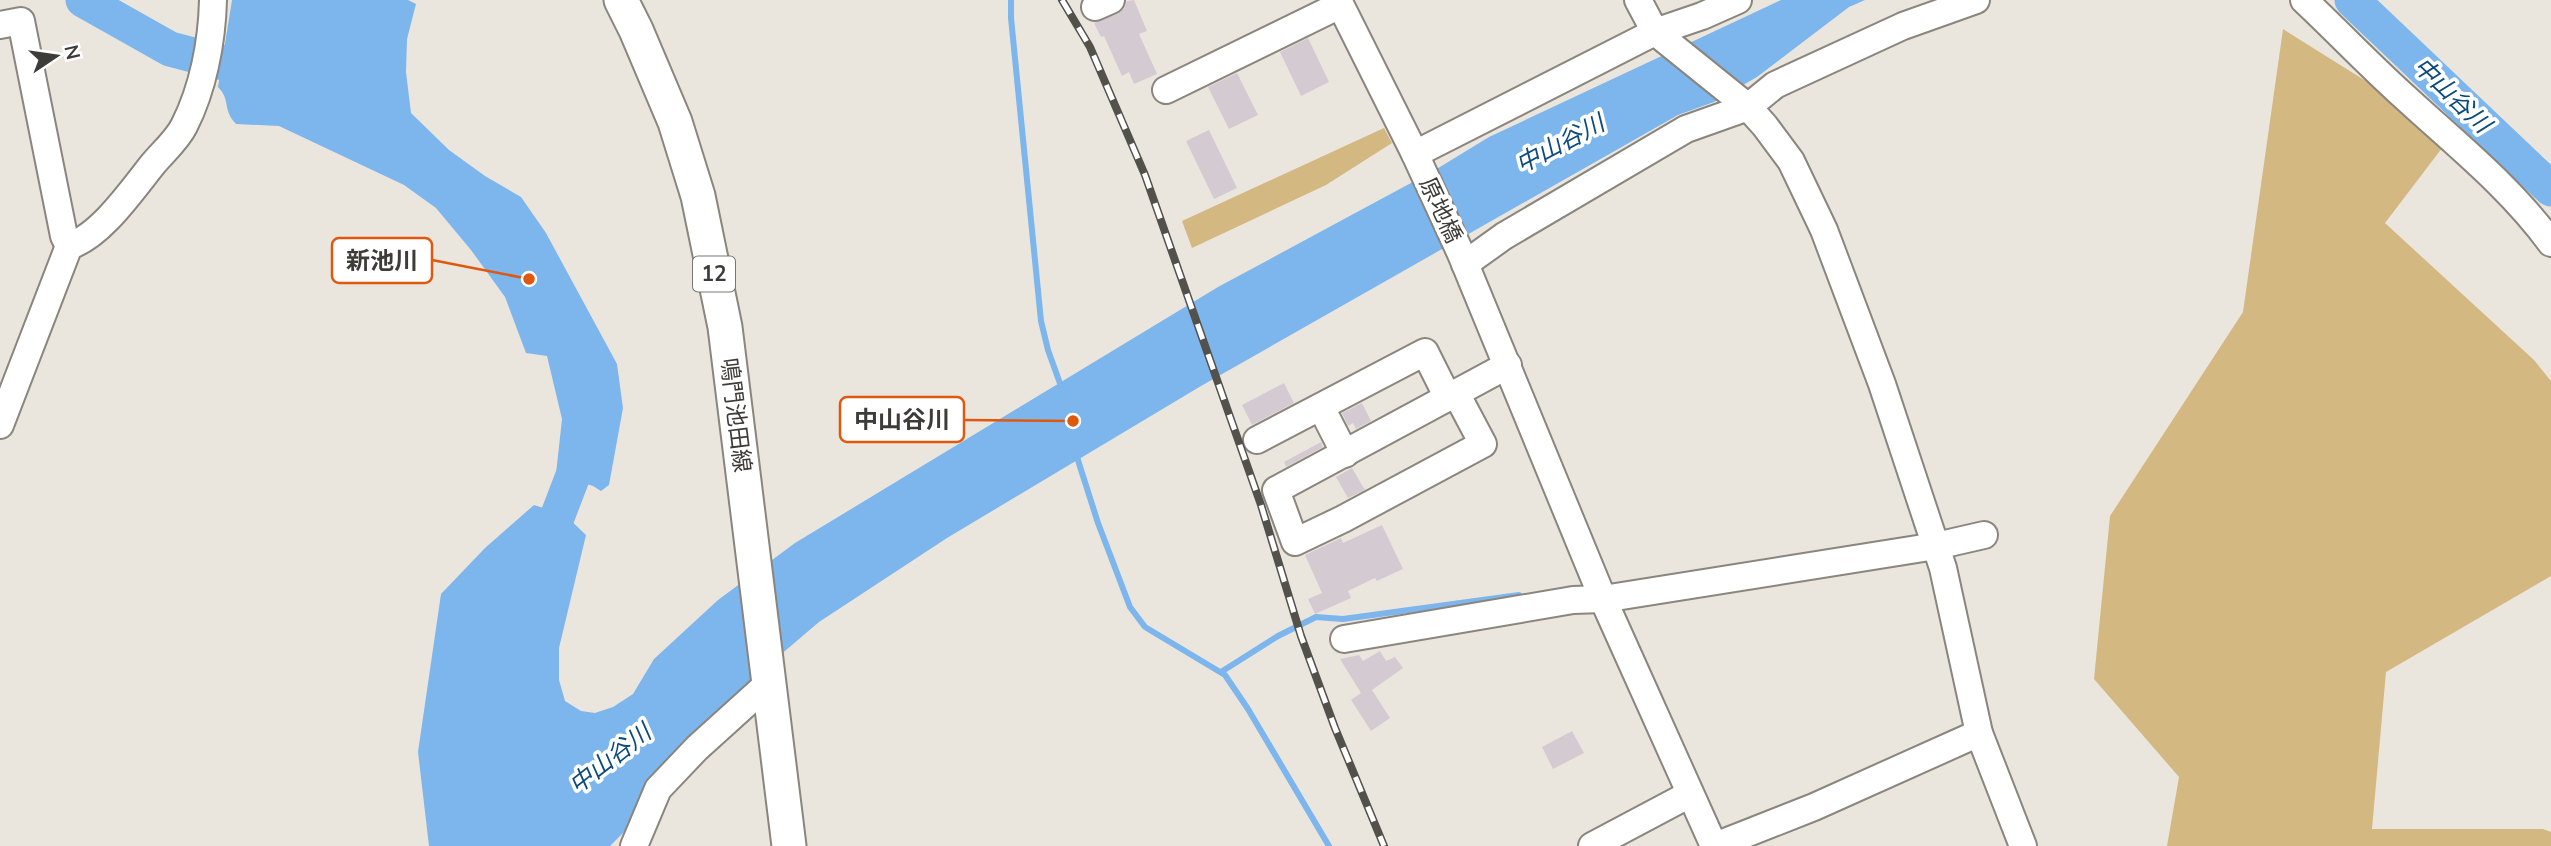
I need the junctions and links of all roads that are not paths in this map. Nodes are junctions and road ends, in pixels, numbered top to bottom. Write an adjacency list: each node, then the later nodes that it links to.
1 (621, 0): 26 (main road, 鳴門池田線 / 12)
2 (1638, 0): 9 (street)
3 (1738, 0): 9 (street)
4 (1976, 0): 11 (street)
5 (2304, 0): 13 (street)
6 (1339, 2): 10 (street); 12 (street, 原地橋)
7 (212, 11): 14 (street)
8 (0, 25): 14 (street)
9 (1660, 37): 11 (street); 12 (street)
10 (1166, 90)
11 (1742, 103): 15 (street); 23 (street)
12 (1418, 160): 15 (street, 原地橋)
13 (2551, 243)
14 (69, 246): 19 (street)
15 (1463, 259): 16 (street, 原地橋)
16 (1508, 365): 17 (street); 24 (street, 原地橋)
17 (1452, 396): 18 (street); 21 (street); 21 (street)
18 (1321, 407): 20 (street); 21 (street)
19 (0, 425)
20 (1257, 440)
21 (1345, 454)
22 (1984, 535): 23 (street)
23 (1936, 546): 24 (street); 27 (street)
24 (1603, 599): 25 (street); 28 (street, 原地橋)
25 (1344, 639)
26 (769, 676): 29 (street); 30 (main road, 鳴門池田線 / 12)
27 (1979, 733): 32 (street); 33 (street)
28 (1690, 794): 31 (street); 32 (street, 原地橋)
29 (634, 846)
30 (789, 846)
31 (1592, 846)
32 (1714, 846)
33 (2024, 846)

